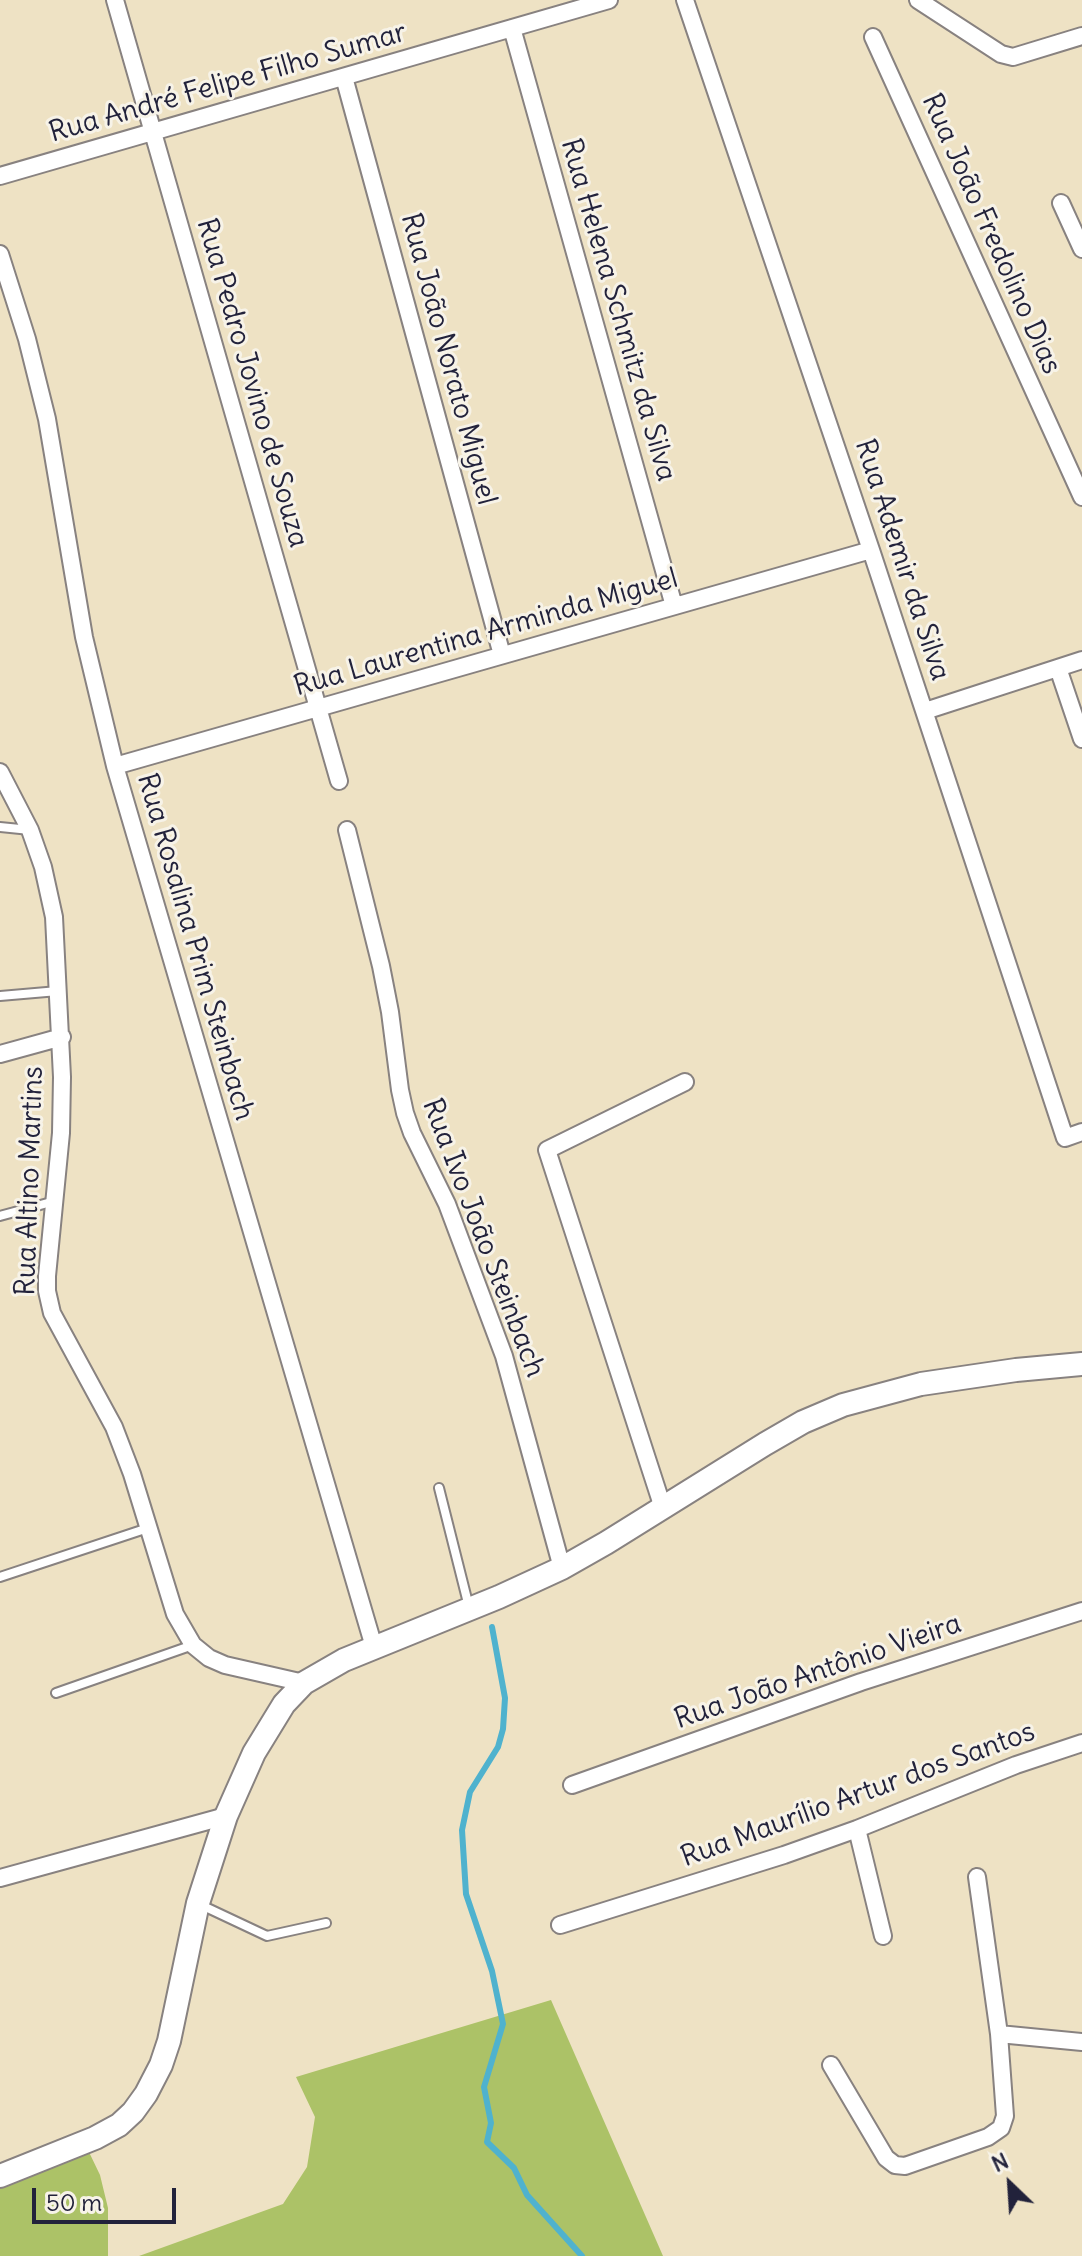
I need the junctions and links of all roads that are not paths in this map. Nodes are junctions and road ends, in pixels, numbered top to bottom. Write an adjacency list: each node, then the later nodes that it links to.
1 (115, 0): 9 (street, Rua Pedro Jovino de Souza)
2 (609, 0): 5 (street, Rua André Felipe Filho Sumar)
3 (685, 0): 15 (street, Rua Ademir da Silva)
4 (918, 0): 6 (street)
5 (512, 28): 8 (street, Rua André Felipe Filho Sumar); 16 (street, Rua Helena Schmitz da Silva)
6 (1082, 36)
7 (873, 37): 14 (street, Rua João Fredolino Dias)
8 (344, 77): 9 (street, Rua André Felipe Filho Sumar); 17 (street, Rua João Norato Miguel)
9 (153, 132): 10 (street, Rua André Felipe Filho Sumar); 20 (street, Rua Pedro Jovino de Souza)
10 (0, 176)
11 (1061, 203): 12 (street)
12 (1082, 249)
13 (0, 254): 23 (street, Rua Rosalina Prim Steinbach)
14 (1082, 497)
15 (871, 550): 16 (street, Rua Laurentina Arminda Miguel); 21 (street, Rua Ademir da Silva)
16 (674, 606): 17 (street, Rua Laurentina Arminda Miguel)
17 (502, 655): 20 (street, Rua Laurentina Arminda Miguel)
18 (1082, 660): 19 (street)
19 (1058, 668): 21 (street); 22 (street)
20 (318, 708): 23 (street, Rua Laurentina Arminda Miguel); 25 (street, Rua Pedro Jovino de Souza)
21 (925, 711): 34 (street, Rua Ademir da Silva)
22 (1082, 739)
23 (115, 766): 46 (street, Rua Rosalina Prim Steinbach)
24 (0, 772): 27 (street, Rua Altino Martins)
25 (339, 781)
26 (0, 827): 27 (lane)
27 (30, 830): 29 (street, Rua Altino Martins)
28 (347, 830): 41 (street, Rua Ivo João Steinbach)
29 (58, 991): 30 (lane); 31 (street, Rua Altino Martins)
30 (0, 996)
31 (62, 1037): 32 (street); 35 (street, Rua Altino Martins)
32 (0, 1054)
33 (685, 1082): 39 (street)
34 (1082, 1132)
35 (55, 1201): 36 (lane); 40 (street, Rua Altino Martins)
36 (0, 1216)
37 (1082, 1364): 39 (main road)
38 (439, 1488): 43 (lane)
39 (663, 1508): 41 (main road)
40 (148, 1528): 42 (lane); 45 (street, Rua Altino Martins)
41 (562, 1568): 43 (main road)
42 (0, 1577)
43 (470, 1609): 46 (main road)
44 (1082, 1611): 50 (street, Rua João Antônio Vieira)
45 (193, 1645): 47 (street); 48 (lane)
46 (374, 1647): 47 (main road)
47 (304, 1683): 51 (main road)
48 (56, 1693)
49 (1082, 1743): 52 (street, Rua Maurílio Artur dos Santos)
50 (572, 1785)
51 (226, 1816): 54 (street); 55 (main road)
52 (857, 1829): 57 (street, Rua Maurílio Artur dos Santos); 58 (street)
53 (977, 1877): 59 (street)
54 (0, 1878)
55 (198, 1903): 56 (lane); 62 (main road)
56 (326, 1923)
57 (560, 1925)
58 (883, 1936)
59 (999, 2034): 60 (street); 61 (street)
60 (1082, 2042)
61 (831, 2065)
62 (0, 2176)

